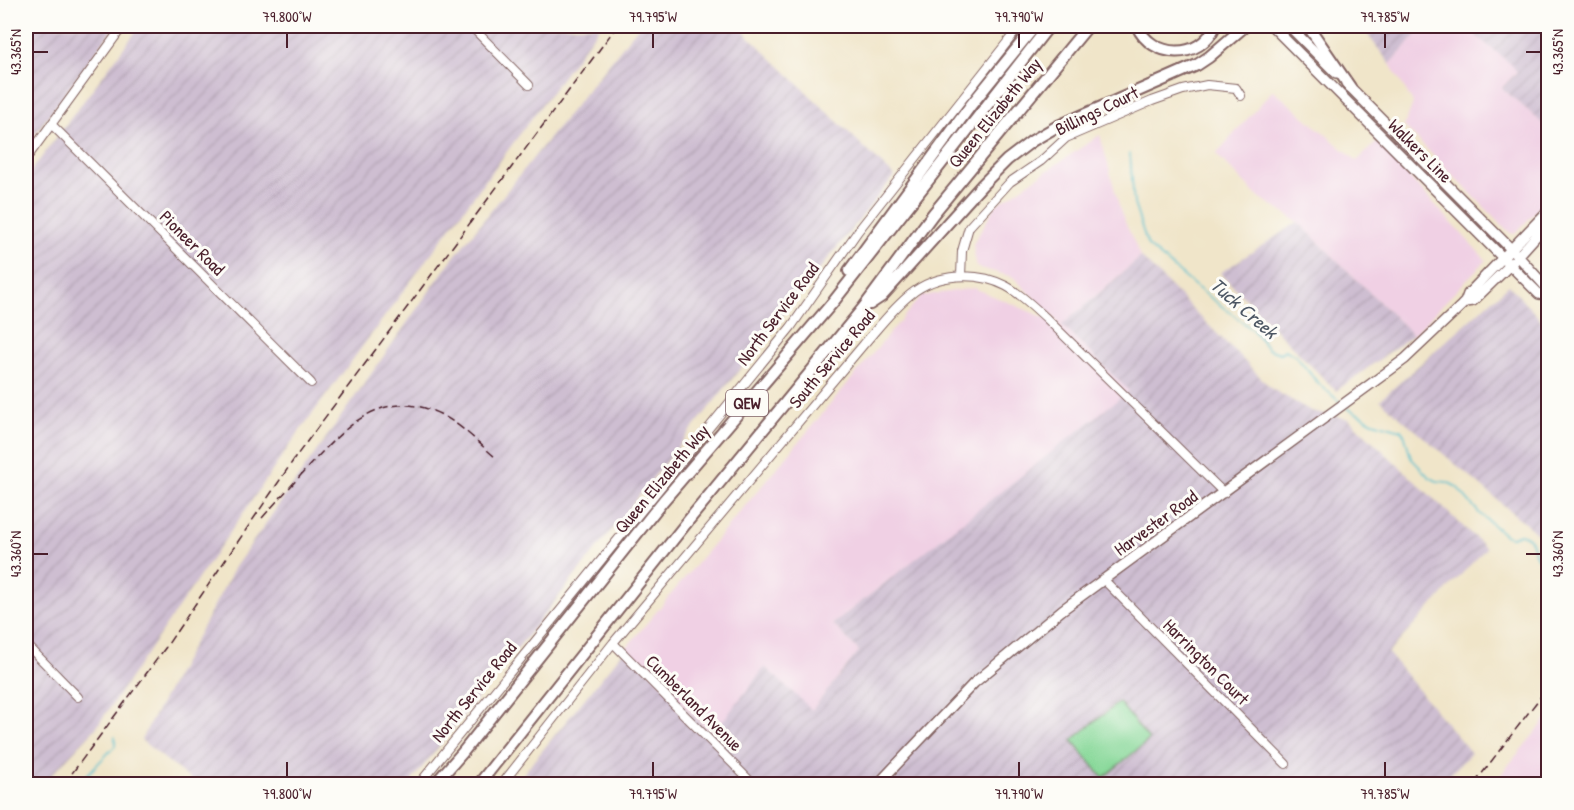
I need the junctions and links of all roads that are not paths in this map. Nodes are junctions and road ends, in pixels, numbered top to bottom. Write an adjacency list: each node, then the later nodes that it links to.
1 (123, 26): 16 (street)
2 (471, 26): 13 (street)
3 (1020, 26): 33 (street, North Service Road)
4 (1035, 26): 24 (highway)
5 (1049, 26): 24 (highway, Queen Elizabeth Way / QEW)
6 (1088, 26): 25 (highway, Queen Elizabeth Way / QEW)
7 (1137, 26): 8 (highway)
8 (1215, 26)
9 (1245, 26): 25 (highway)
10 (1272, 26): 21 (main road, Walkers Line)
11 (1289, 26): 14 (main road, Walkers Line)
12 (1308, 26): 14 (highway)
13 (530, 85)
14 (1350, 87): 20 (main road, Walkers Line)
15 (1241, 96): 22 (street, Billings Court)
16 (51, 124): 17 (street); 26 (street, Pioneer Road)
17 (26, 159)
18 (1548, 214): 20 (main road, Harvester Road)
19 (1548, 223): 20 (main road, Harvester Road)
20 (1515, 253): 21 (main road, Harvester Road); 23 (main road, Walkers Line)
21 (1506, 261): 23 (main road, Walkers Line); 27 (main road, Harvester Road)
22 (961, 276): 27 (street, South Service Road); 29 (street, South Service Road)
23 (1548, 296)
24 (834, 301): 34 (highway, Queen Elizabeth Way / QEW)
25 (864, 307): 35 (highway, Queen Elizabeth Way / QEW)
26 (311, 383)
27 (1224, 493): 28 (main road, Harvester Road)
28 (1105, 581): 32 (street, Harrington Court); 38 (main road, Harvester Road)
29 (614, 643): 36 (street, South Service Road); 37 (street, Cumberland Avenue)
30 (26, 644): 31 (street)
31 (78, 697)
32 (1286, 764)
33 (419, 784)
34 (435, 784)
35 (479, 784)
36 (502, 784)
37 (753, 784)
38 (878, 784)

